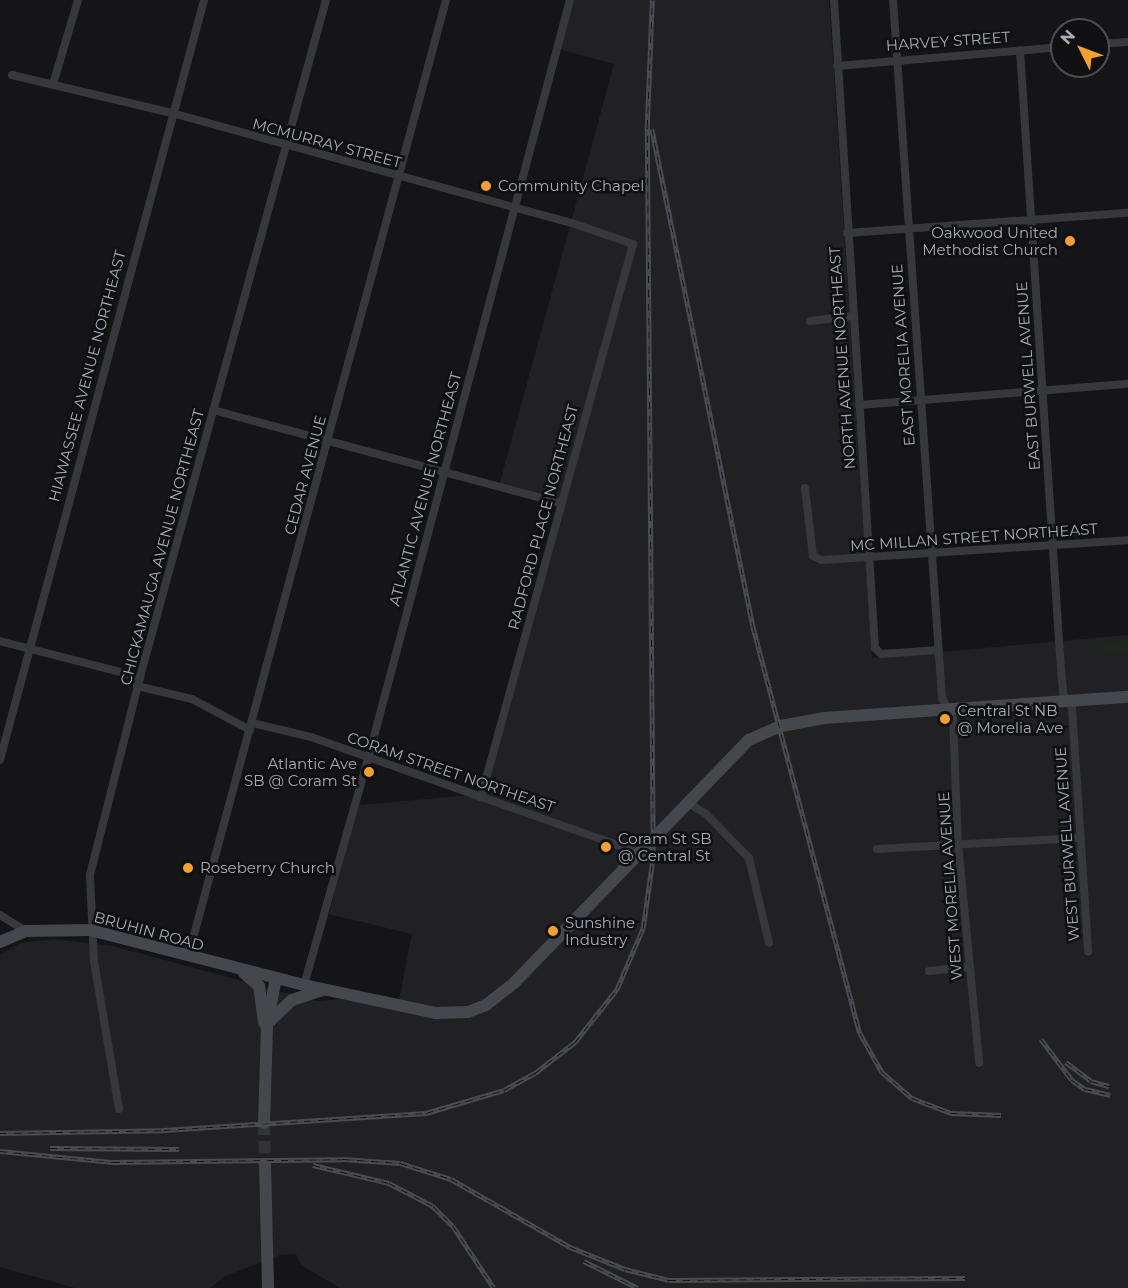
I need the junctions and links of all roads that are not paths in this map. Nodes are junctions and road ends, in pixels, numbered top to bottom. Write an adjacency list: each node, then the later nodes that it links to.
1 (78, 0): 15 (street)
2 (204, 0): 16 (street, HIAWASSEE AVENUE NORTHEAST)
3 (326, 0): 17 (street, CHICKAMAUGA AVENUE NORTHEAST)
4 (446, 0): 18 (street, CEDAR AVENUE)
5 (570, 0): 19 (street, ATLANTIC AVENUE NORTHEAST)
6 (834, 0): 13 (street, NORTH AVENUE NORTHEAST)
7 (893, 0): 12 (street, EAST MORELIA AVENUE)
8 (1128, 42): 9 (street)
9 (1110, 43)
10 (1050, 48): 11 (street, HARVEY STREET)
11 (1020, 50): 12 (street, HARVEY STREET); 21 (street, EAST BURWELL AVENUE)
12 (896, 58): 13 (street, HARVEY STREET); 22 (street, EAST MORELIA AVENUE)
13 (837, 66): 23 (street, NORTH AVENUE NORTHEAST)
14 (12, 75): 15 (street, MCMURRAY STREET)
15 (53, 84): 16 (street, MCMURRAY STREET)
16 (172, 113): 17 (street, MCMURRAY STREET); 41 (street, HIAWASSEE AVENUE NORTHEAST)
17 (284, 147): 18 (street, MCMURRAY STREET); 31 (street, CHICKAMAUGA AVENUE NORTHEAST)
18 (399, 177): 19 (street, MCMURRAY STREET); 32 (street, CEDAR AVENUE)
19 (515, 208): 24 (street, MCMURRAY STREET); 33 (street, ATLANTIC AVENUE NORTHEAST)
20 (1128, 213): 21 (street)
21 (1030, 221): 22 (street); 28 (street, EAST BURWELL AVENUE)
22 (908, 229): 23 (street); 29 (street, EAST MORELIA AVENUE)
23 (847, 233): 25 (street, NORTH AVENUE NORTHEAST)
24 (633, 244): 35 (street, RADFORD PLACE NORTHEAST)
25 (853, 316): 26 (street); 30 (street, NORTH AVENUE NORTHEAST)
26 (810, 321)
27 (1128, 384): 28 (street)
28 (1043, 390): 29 (street); 37 (street, EAST BURWELL AVENUE)
29 (920, 399): 30 (street); 38 (street, EAST MORELIA AVENUE)
30 (859, 405): 39 (street, NORTH AVENUE NORTHEAST)
31 (213, 410): 32 (street); 43 (street, CHICKAMAUGA AVENUE NORTHEAST)
32 (328, 440): 33 (street); 47 (street, CEDAR AVENUE)
33 (444, 472): 35 (street); 48 (street, ATLANTIC AVENUE NORTHEAST)
34 (805, 488): 39 (street, MC MILLAN STREET NORTHEAST)
35 (560, 503): 50 (street, RADFORD PLACE NORTHEAST)
36 (1128, 540): 37 (street, MC MILLAN STREET NORTHEAST)
37 (1052, 546): 38 (street, MC MILLAN STREET NORTHEAST); 45 (street, EAST BURWELL AVENUE)
38 (931, 553): 39 (street, MC MILLAN STREET NORTHEAST); 42 (street, EAST MORELIA AVENUE)
39 (869, 559): 42 (street, NORTH AVENUE NORTHEAST)
40 (0, 641): 41 (street, CORAM STREET NORTHEAST)
41 (29, 648): 43 (street, CORAM STREET NORTHEAST); 49 (street, HIAWASSEE AVENUE NORTHEAST)
42 (939, 650): 46 (street, EAST MORELIA AVENUE)
43 (139, 681): 47 (street, CORAM STREET NORTHEAST); 57 (street, CHICKAMAUGA AVENUE NORTHEAST)
44 (1128, 698): 45 (main road, BRUHIN ROAD)
45 (1068, 700): 46 (main road, BRUHIN ROAD); 52 (street, WEST BURWELL AVENUE)
46 (947, 707): 51 (main road, BRUHIN ROAD); 53 (street, WEST MORELIA AVENUE)
47 (251, 727): 48 (street, CORAM STREET NORTHEAST); 62 (street, CEDAR AVENUE)
48 (368, 759): 50 (street, CORAM STREET NORTHEAST); 67 (street, ATLANTIC AVENUE NORTHEAST)
49 (0, 760)
50 (481, 797): 55 (street, CORAM STREET NORTHEAST)
51 (690, 804): 55 (main road, BRUHIN ROAD); 60 (street)
52 (1079, 838): 53 (street); 61 (street, WEST BURWELL AVENUE)
53 (958, 843): 54 (street); 63 (street, WEST MORELIA AVENUE)
54 (877, 849)
55 (640, 853): 68 (main road, BRUHIN ROAD)
56 (0, 915): 58 (street)
57 (90, 930): 58 (main road, BRUHIN ROAD); 62 (main road, BRUHIN ROAD); 71 (street, CHICKAMAUGA AVENUE NORTHEAST)
58 (26, 931): 59 (main road, BRUHIN ROAD)
59 (0, 942)
60 (769, 943)
61 (1088, 951)
62 (188, 957): 64 (main road, BRUHIN ROAD)
63 (970, 967): 65 (street); 70 (street, WEST MORELIA AVENUE)
64 (241, 970): 66 (main road, BRUHIN ROAD); 69 (main road)
65 (929, 971)
66 (276, 978): 67 (main road, BRUHIN ROAD); 69 (main road)
67 (304, 985): 68 (main road, BRUHIN ROAD)
68 (327, 989): 69 (main road)
69 (266, 1028): 72 (main road)
70 (979, 1063)
71 (119, 1109)
72 (264, 1123)
73 (265, 1164): 74 (main road)
74 (268, 1288)

